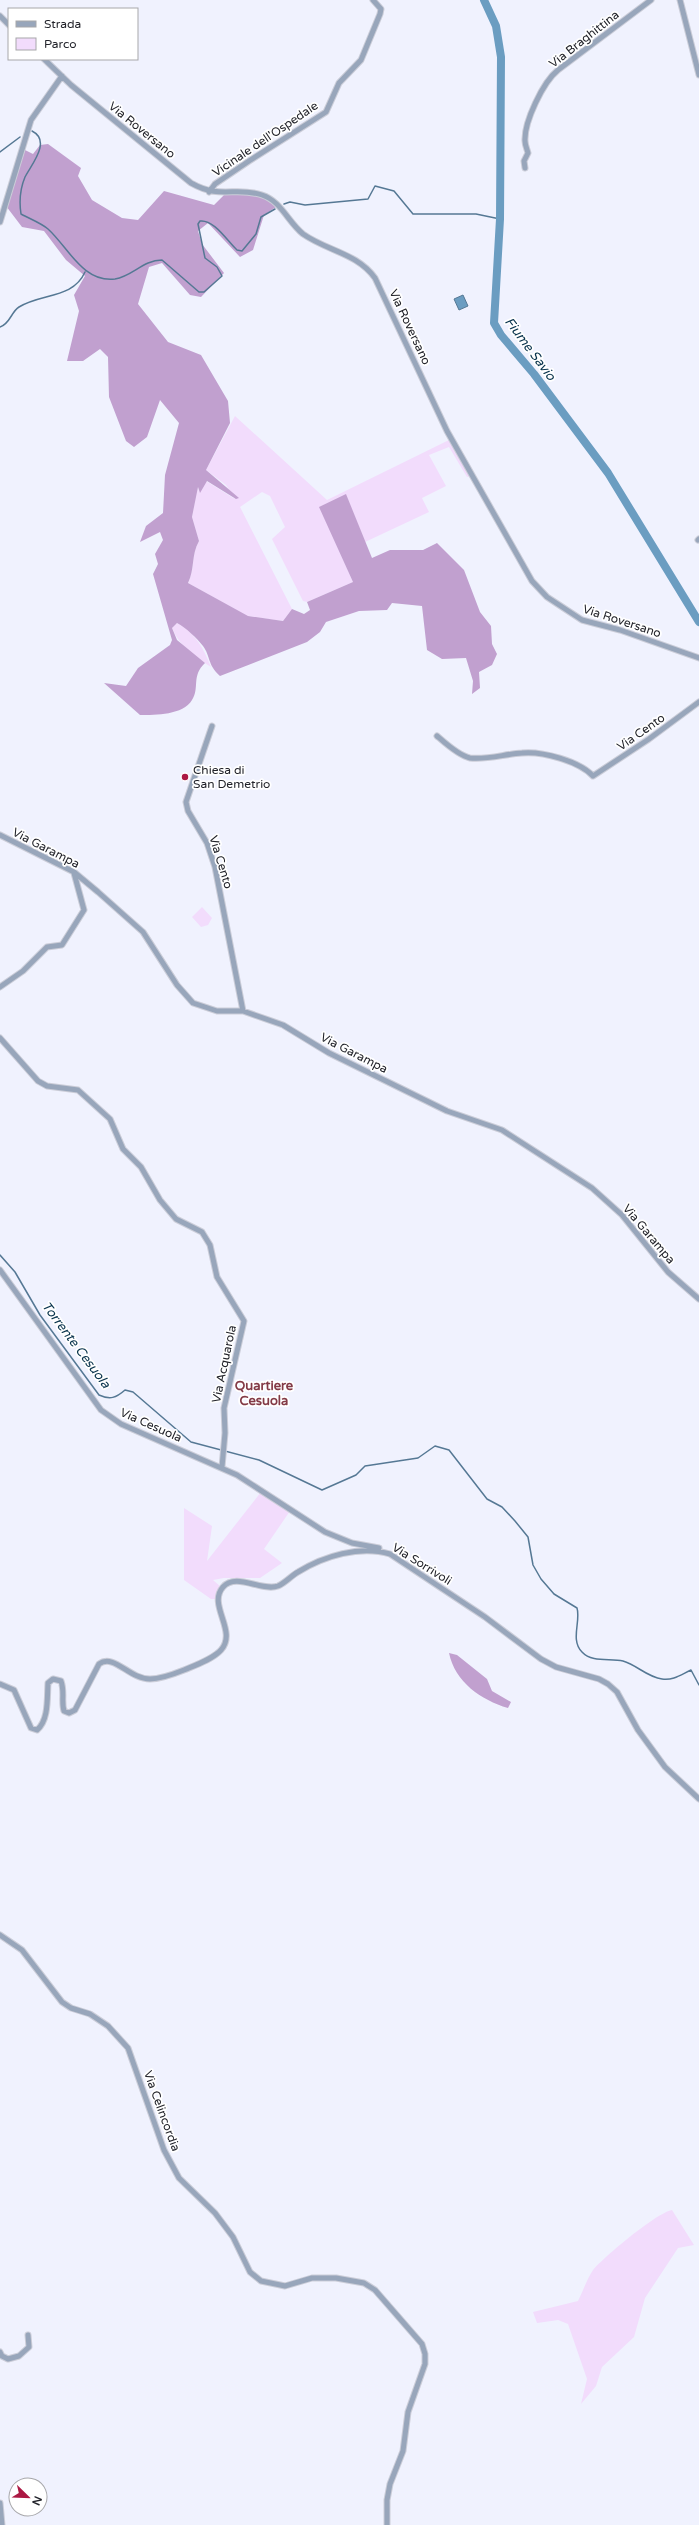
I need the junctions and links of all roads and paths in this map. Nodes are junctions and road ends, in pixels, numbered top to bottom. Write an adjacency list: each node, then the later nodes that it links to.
1 (373, 0): 10 (street, Vicinale dell'Ospedale)
2 (650, 0): 9 (street, Via Braghittina)
3 (680, 0): 7 (street)
4 (0, 16): 5 (street)
5 (8, 24)
6 (45, 60): 8 (street, Via Roversano)
7 (699, 75)
8 (62, 76): 10 (street, Via Roversano); 11 (street)
9 (525, 168)
10 (209, 192): 12 (street, Via Roversano)
11 (0, 222)
12 (699, 658)
13 (699, 702): 15 (street, Via Cento)
14 (212, 726): 19 (street, Via Cento)
15 (437, 736)
16 (0, 835): 17 (street, Via Garampa)
17 (74, 872): 18 (street); 19 (street, Via Garampa)
18 (0, 987)
19 (243, 1011): 22 (street, Via Garampa)
20 (0, 1038): 23 (street, Via Acquarola)
21 (0, 1270): 23 (street, Via Cesuola)
22 (699, 1299)
23 (222, 1467): 24 (street)
24 (390, 1554): 25 (street, Via Sorrivoli); 26 (street, Via Sorrivoli)
25 (0, 1684)
26 (699, 1799)
27 (0, 1935): 32 (street, Via Celincordia)
28 (28, 2335): 29 (street)
29 (0, 2352)
30 (0, 2503): 31 (street)
31 (2, 2525)
32 (387, 2525)

